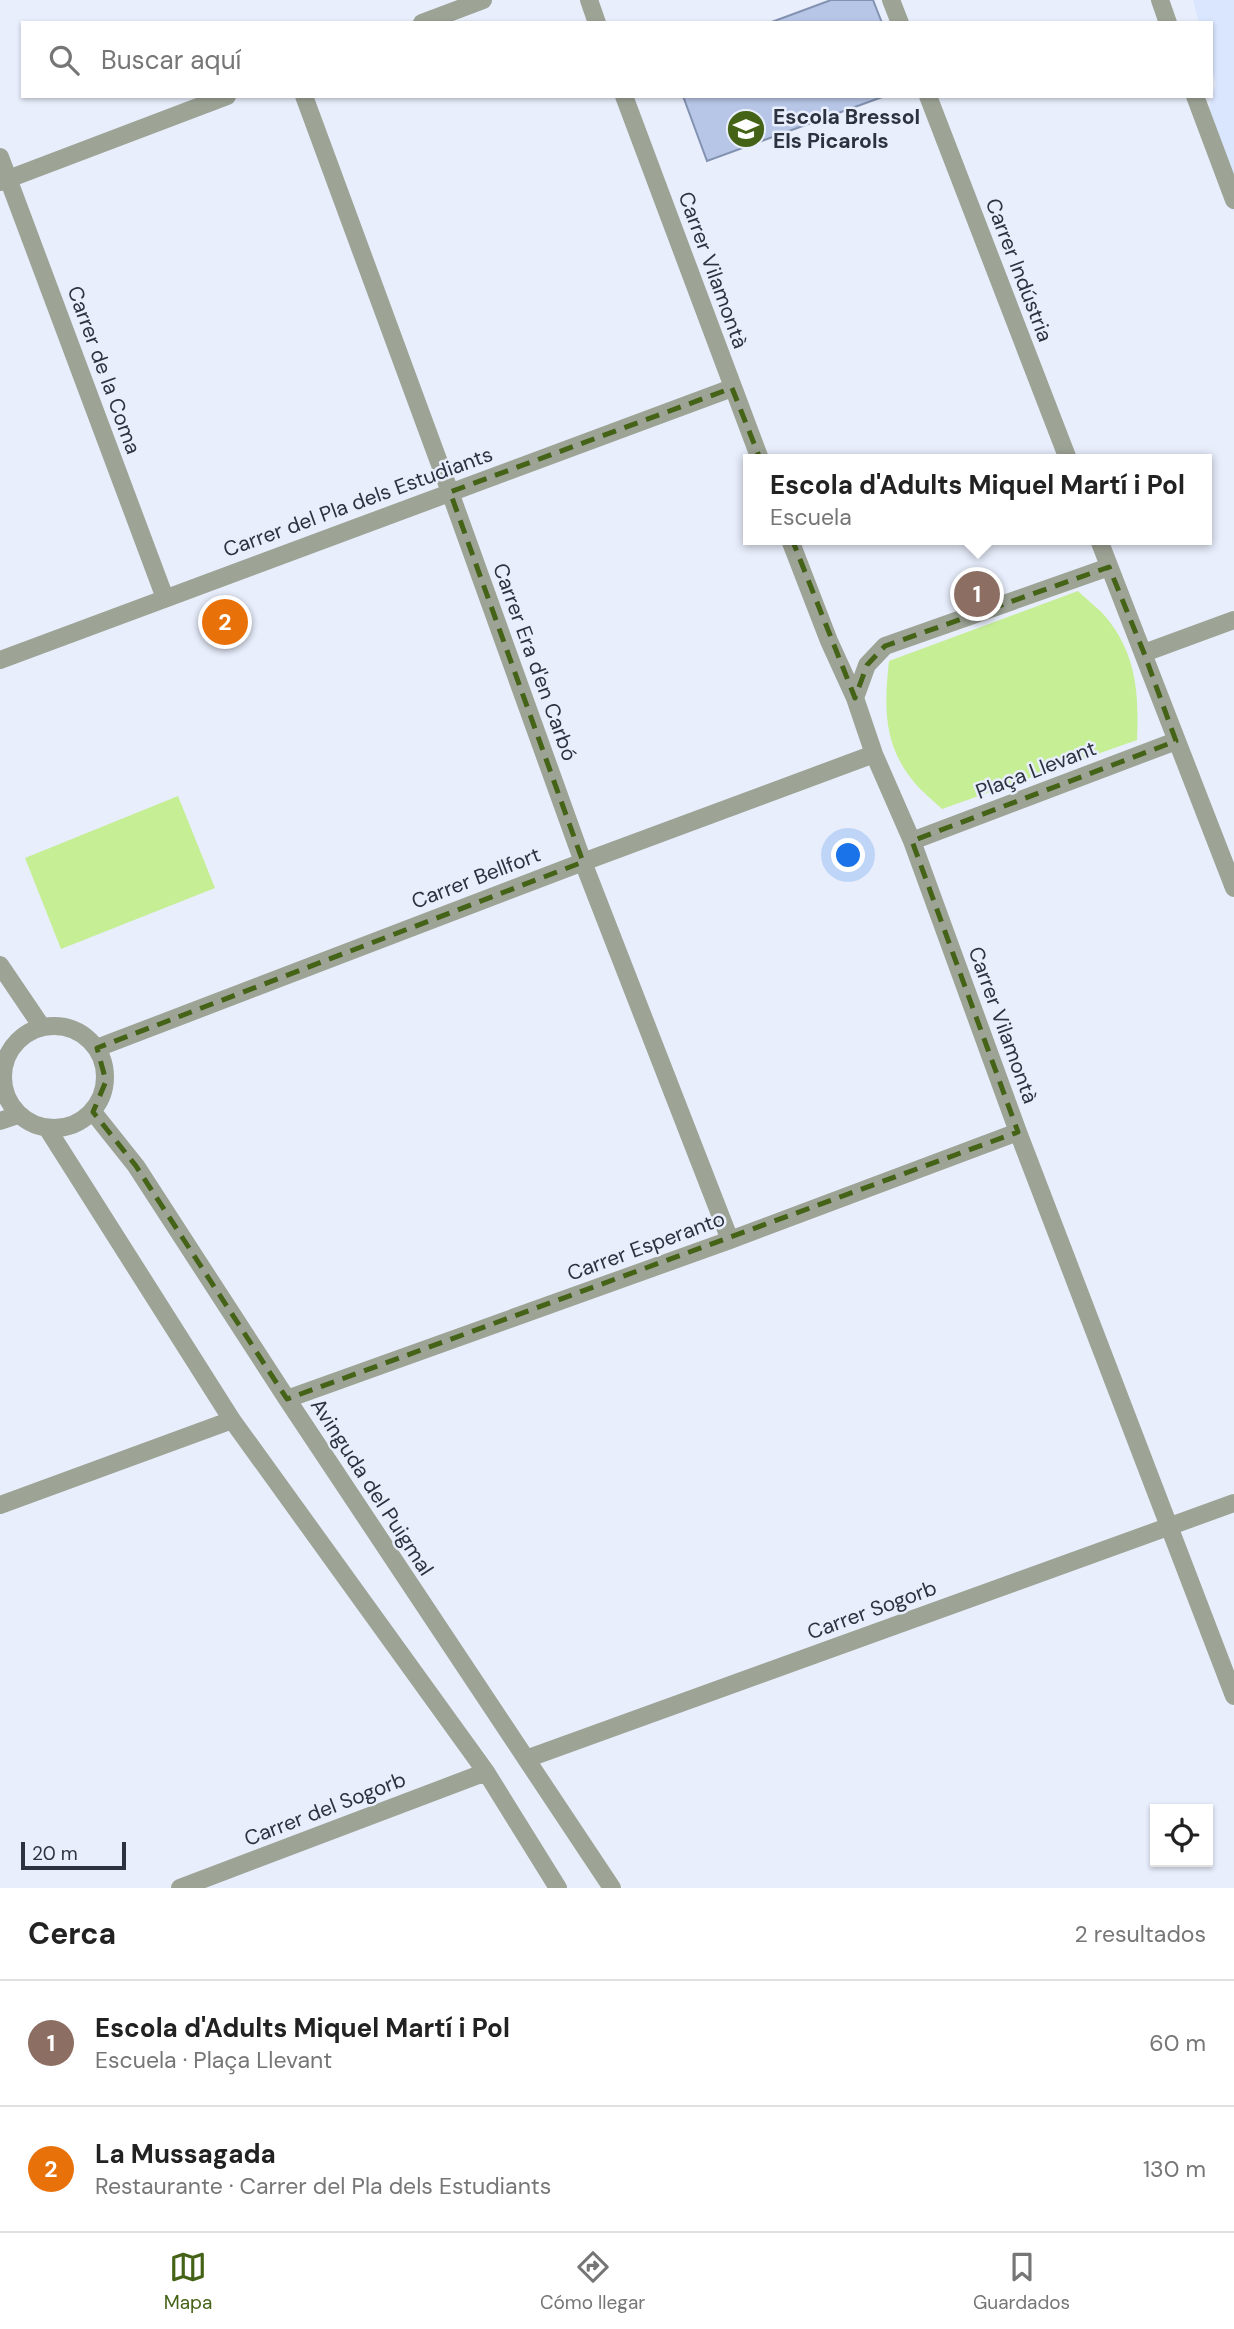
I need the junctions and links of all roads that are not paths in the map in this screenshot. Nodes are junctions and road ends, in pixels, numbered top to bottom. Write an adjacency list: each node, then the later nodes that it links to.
1 (482, 0): 5 (street)
2 (589, 0): 6 (street)
3 (891, 0): 7 (street)
4 (1160, 0): 8 (street)
5 (427, 21)
6 (596, 21)
7 (899, 21)
8 (1167, 21)
9 (222, 98): 15 (street)
10 (305, 98): 20 (street, Carrer Era d'en Carbó)
11 (625, 98): 17 (street, Carrer Vilamontà)
12 (929, 98): 19 (street, Carrer Indústria)
13 (1196, 98): 16 (street)
14 (0, 157): 15 (street, Carrer de la Coma)
15 (4, 181): 24 (street, Carrer de la Coma)
16 (1234, 200)
17 (733, 388): 18 (street, Carrer Vilamontà); 20 (street, Carrer del Pla dels Estudiants)
18 (758, 454)
19 (1066, 454)
20 (450, 492): 24 (street, Carrer del Pla dels Estudiants); 32 (street, Carrer Era d'en Carbó)
21 (792, 545): 28 (street, Carrer Vilamontà)
22 (1101, 545): 23 (street)
23 (1109, 567): 26 (street); 28 (street)
24 (165, 598): 27 (street, Carrer del Pla dels Estudiants)
25 (1234, 620): 26 (street)
26 (1144, 653): 29 (street)
27 (0, 660)
28 (855, 698): 30 (street, Carrer Vilamontà)
29 (1176, 741): 31 (street, Plaça Llevant); 33 (street)
30 (874, 754): 31 (street, Carrer Vilamontà); 32 (street, Carrer Bellfort)
31 (912, 841): 42 (street, Carrer Vilamontà)
32 (583, 862): 36 (street, Carrer Bellfort); 43 (street, Carrer Era d'en Carbó)
33 (1234, 888)
34 (0, 965): 35 (street)
35 (42, 1027): 36 (street); 37 (street)
36 (97, 1048): 38 (street)
37 (4, 1049): 39 (street)
38 (93, 1112): 41 (street); 44 (street, Avinguda del Puigmal)
39 (18, 1115): 40 (street); 41 (street)
40 (0, 1121)
41 (47, 1128): 45 (street)
42 (1018, 1132): 43 (street, Carrer Esperanto); 48 (street, Carrer Vilamontà)
43 (730, 1240): 44 (street, Carrer Esperanto)
44 (287, 1399): 50 (street, Avinguda del Puigmal)
45 (232, 1420): 47 (street); 51 (street)
46 (1234, 1503): 48 (street, Carrer Sogorb)
47 (0, 1505)
48 (1170, 1527): 49 (street, Carrer Vilamontà); 50 (street, Carrer Sogorb)
49 (1234, 1696)
50 (526, 1759): 54 (street, Avinguda del Puigmal)
51 (486, 1772): 52 (street, Carrer del Sogorb); 53 (street)
52 (180, 1888)
53 (558, 1888)
54 (612, 1888)

